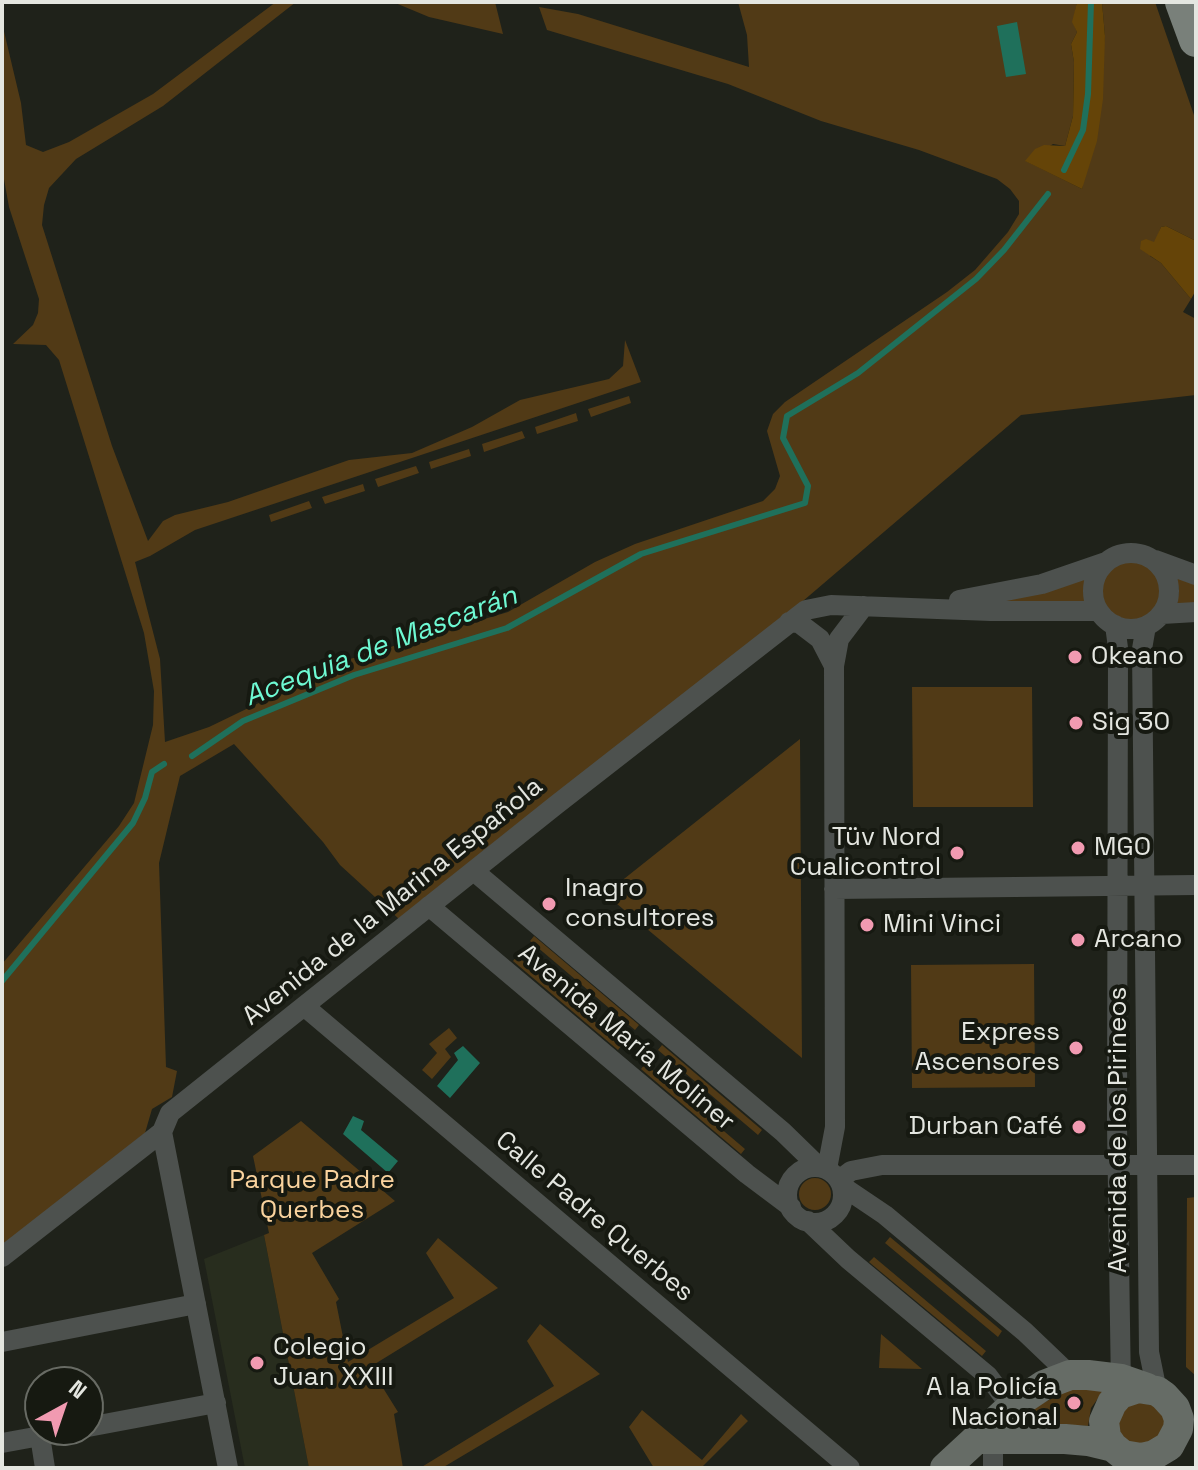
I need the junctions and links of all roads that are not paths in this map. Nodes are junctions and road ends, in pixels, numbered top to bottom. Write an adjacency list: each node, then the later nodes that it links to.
1 (1182, 2): 2 (main road)
2 (1196, 40)
3 (1151, 558): 4 (street); 5 (street); 10 (street)
4 (1106, 562): 7 (street); 8 (street)
5 (1196, 575)
6 (864, 606): 7 (street); 11 (street, Avenida de la Marina Española); 13 (street)
7 (919, 606): 8 (street)
8 (1099, 611): 12 (street)
9 (1196, 612): 10 (street)
10 (1154, 620): 12 (street); 17 (street, Avenida de los Pirineos)
11 (789, 622): 13 (street); 14 (street, Avenida de la Marina Española)
12 (1115, 625): 16 (street, Avenida de los Pirineos)
13 (834, 666): 18 (street)
14 (475, 872): 19 (street, Avenida de la Marina Española); 25 (street, Avenida María Moliner)
15 (1196, 885): 17 (street)
16 (1119, 887): 17 (street); 18 (street); 22 (street, Avenida de los Pirineos)
17 (1144, 887): 23 (street, Avenida de los Pirineos)
18 (834, 889): 25 (street)
19 (429, 906): 20 (street, Avenida de la Marina Española); 26 (street, Avenida María Moliner)
20 (304, 1006): 21 (street, Avenida de la Marina Española); 45 (street, Calle Padre Querbes)
21 (162, 1132): 28 (street, Avenida de la Marina Española); 29 (street)
22 (1118, 1164): 23 (street); 25 (street); 32 (street, Avenida de los Pirineos)
23 (1148, 1165): 24 (street); 32 (street, Avenida de los Pirineos)
24 (1196, 1165)
25 (832, 1176): 26 (street); 27 (street); 31 (street, Avenida María Moliner)
26 (791, 1207): 27 (street)
27 (808, 1221): 34 (street)
28 (2, 1257)
29 (196, 1304): 30 (street); 33 (street)
30 (2, 1342)
31 (1070, 1375): 32 (main road); 34 (main road)
32 (1153, 1395): 41 (main road); 42 (main road)
33 (216, 1403): 35 (street); 44 (street)
34 (1011, 1407): 37 (street); 40 (main road)
35 (104, 1424)
36 (24, 1439): 38 (street)
37 (1043, 1439): 40 (main road); 42 (main road)
38 (2, 1443)
39 (42, 1446): 43 (street)
40 (987, 1449): 46 (main road)
41 (1167, 1453): 42 (main road)
42 (1121, 1457)
43 (45, 1468)
44 (228, 1468)
45 (850, 1468)
46 (945, 1468)

